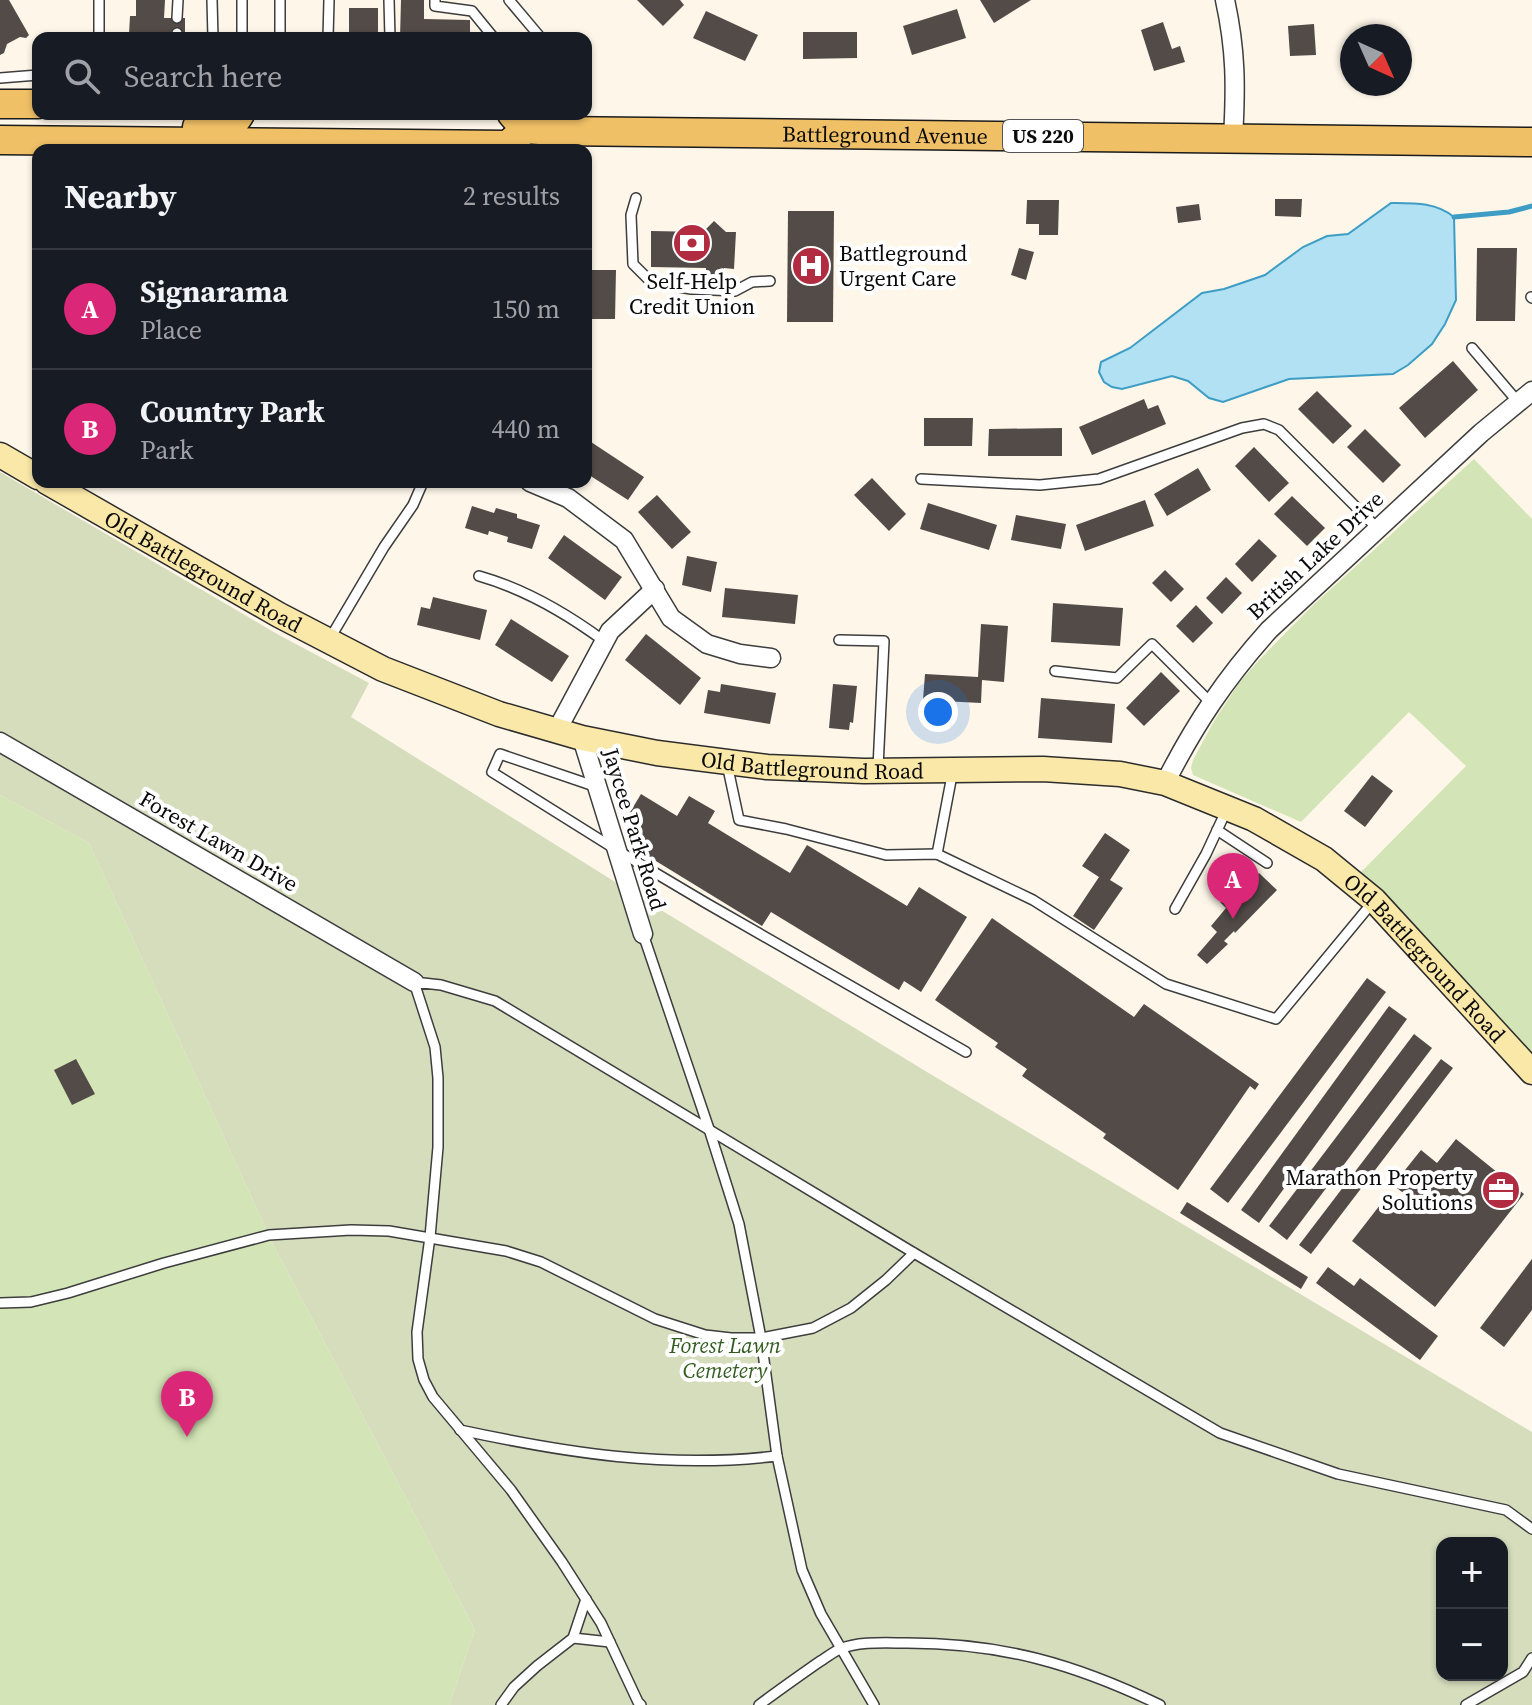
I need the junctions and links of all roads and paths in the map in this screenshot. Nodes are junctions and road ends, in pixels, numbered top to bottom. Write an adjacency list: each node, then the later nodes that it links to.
1 (99, 0): 12 (lane)
2 (178, 0): 11 (lane)
3 (212, 0): 13 (lane)
4 (242, 0): 14 (lane)
5 (280, 0): 15 (lane)
6 (329, 0): 16 (lane)
7 (389, 0): 17 (lane)
8 (435, 0): 18 (lane)
9 (509, 0): 19 (lane)
10 (1225, 0): 26 (street)
11 (177, 18)
12 (99, 32)
13 (213, 32)
14 (242, 32)
15 (280, 32)
16 (328, 32)
17 (390, 32)
18 (489, 32)
19 (534, 32)
20 (32, 75): 21 (lane)
21 (0, 78)
22 (0, 104): 23 (main road)
23 (32, 104)
24 (236, 120): 28 (main road)
25 (519, 121): 26 (main road, Battleground Avenue / US 220); 31 (main road, Battleground Avenue / US 220)
26 (1233, 138): 29 (main road, Battleground Avenue / US 220)
27 (0, 140): 28 (main road, Battleground Avenue / US 220)
28 (165, 142): 30 (main road, Battleground Avenue / US 220)
29 (1532, 142)
30 (198, 144)
31 (508, 144)
32 (636, 198): 33 (lane)
33 (770, 281)
34 (1472, 348): 35 (lane)
35 (1525, 396): 42 (street, British Lake Drive)
36 (0, 455): 37 (street)
37 (32, 474)
38 (921, 479): 42 (lane)
39 (57, 488): 46 (street, Old Battleground Road)
40 (420, 488): 46 (lane)
41 (544, 488): 44 (street)
42 (1378, 529): 50 (street, British Lake Drive)
43 (479, 576): 47 (lane)
44 (655, 589): 47 (street); 48 (street)
45 (839, 640): 56 (lane)
46 (328, 641): 51 (street, Old Battleground Road)
47 (604, 641): 51 (street)
48 (771, 658)
49 (1055, 671): 50 (lane)
50 (1210, 702): 57 (street, British Lake Drive)
51 (557, 730): 52 (street, Old Battleground Road)
52 (582, 738): 54 (street, Old Battleground Road); 58 (street, Jaycee Park Road)
53 (0, 742): 66 (street, Forest Lawn Drive)
54 (726, 762): 56 (street, Old Battleground Road); 61 (lane)
55 (953, 770): 56 (street, Old Battleground Road); 57 (street, Old Battleground Road); 61 (lane)
56 (878, 771)
57 (1165, 783): 59 (street, Old Battleground Road)
58 (597, 787): 60 (street, Jaycee Park Road); 60 (lane)
59 (1222, 819): 62 (lane); 63 (street, Old Battleground Road); 64 (lane)
60 (615, 849): 65 (street, Jaycee Park Road); 67 (lane)
61 (937, 854): 63 (lane)
62 (1267, 863)
63 (1374, 900): 68 (street, Old Battleground Road)
64 (1175, 909)
65 (643, 934): 69 (lane)
66 (414, 982): 69 (lane); 70 (lane)
67 (966, 1052)
68 (1532, 1072)
69 (709, 1129): 71 (lane); 73 (lane)
70 (430, 1237): 72 (lane); 73 (lane); 74 (lane)
71 (914, 1253): 73 (lane); 76 (lane)
72 (0, 1303)
73 (761, 1338): 75 (lane)
74 (460, 1430): 75 (lane); 77 (lane)
75 (777, 1456): 80 (lane)
76 (1532, 1529)
77 (586, 1599): 78 (lane); 79 (lane)
78 (573, 1638): 79 (lane); 82 (lane)
79 (610, 1642): 83 (lane)
80 (840, 1649): 84 (lane); 85 (lane); 86 (lane)
81 (1532, 1658): 87 (lane)
82 (501, 1705)
83 (641, 1705)
84 (759, 1705)
85 (874, 1705)
86 (1160, 1705)
87 (1466, 1705)

